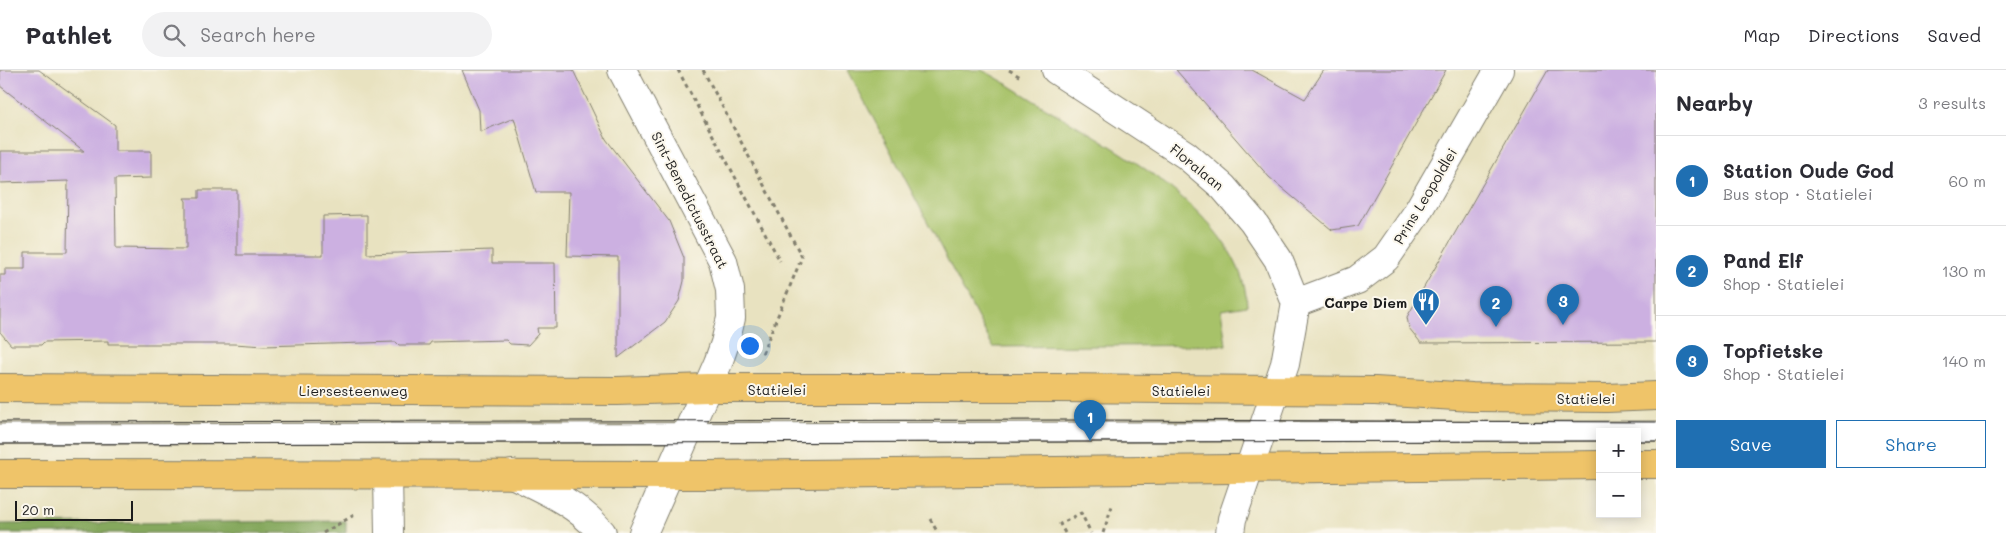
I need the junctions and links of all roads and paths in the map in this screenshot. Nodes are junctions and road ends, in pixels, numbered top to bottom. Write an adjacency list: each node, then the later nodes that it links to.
1 (622, 70): 12 (street, Sint-Benedictusstraat)
2 (678, 70): 8 (path)
3 (703, 70): 10 (path)
4 (1009, 70): 7 (path)
5 (1056, 70): 9 (street, Floralaan)
6 (1499, 70): 9 (street, Prins Leopoldlei)
7 (1026, 80)
8 (780, 262)
9 (1296, 303): 13 (street)
10 (762, 355)
11 (0, 388): 12 (main road, Liersesteenweg)
12 (707, 388): 13 (main road, Statielei); 16 (street, Sint-Benedictusstraat)
13 (1276, 390): 14 (main road, Statielei); 17 (street)
14 (1656, 396)
15 (1656, 431): 17 (lane)
16 (687, 432): 17 (lane); 18 (lane); 26 (street, Sint-Benedictusstraat)
17 (1262, 432): 22 (street)
18 (0, 434)
19 (1641, 464): 20 (main road)
20 (1656, 464)
21 (1596, 465): 22 (main road)
22 (1249, 470): 26 (main road); 38 (street)
23 (0, 474): 25 (main road)
24 (512, 474): 25 (main road); 26 (main road); 32 (street)
25 (388, 475): 31 (street)
26 (668, 475): 33 (street, Sint-Benedictusstraat)
27 (1114, 498): 37 (path)
28 (358, 512): 30 (path)
29 (930, 519): 34 (path)
30 (323, 533)
31 (388, 533)
32 (602, 533)
33 (643, 533)
34 (938, 533)
35 (1065, 533): 36 (path)
36 (1091, 533)
37 (1103, 533)
38 (1230, 533)

